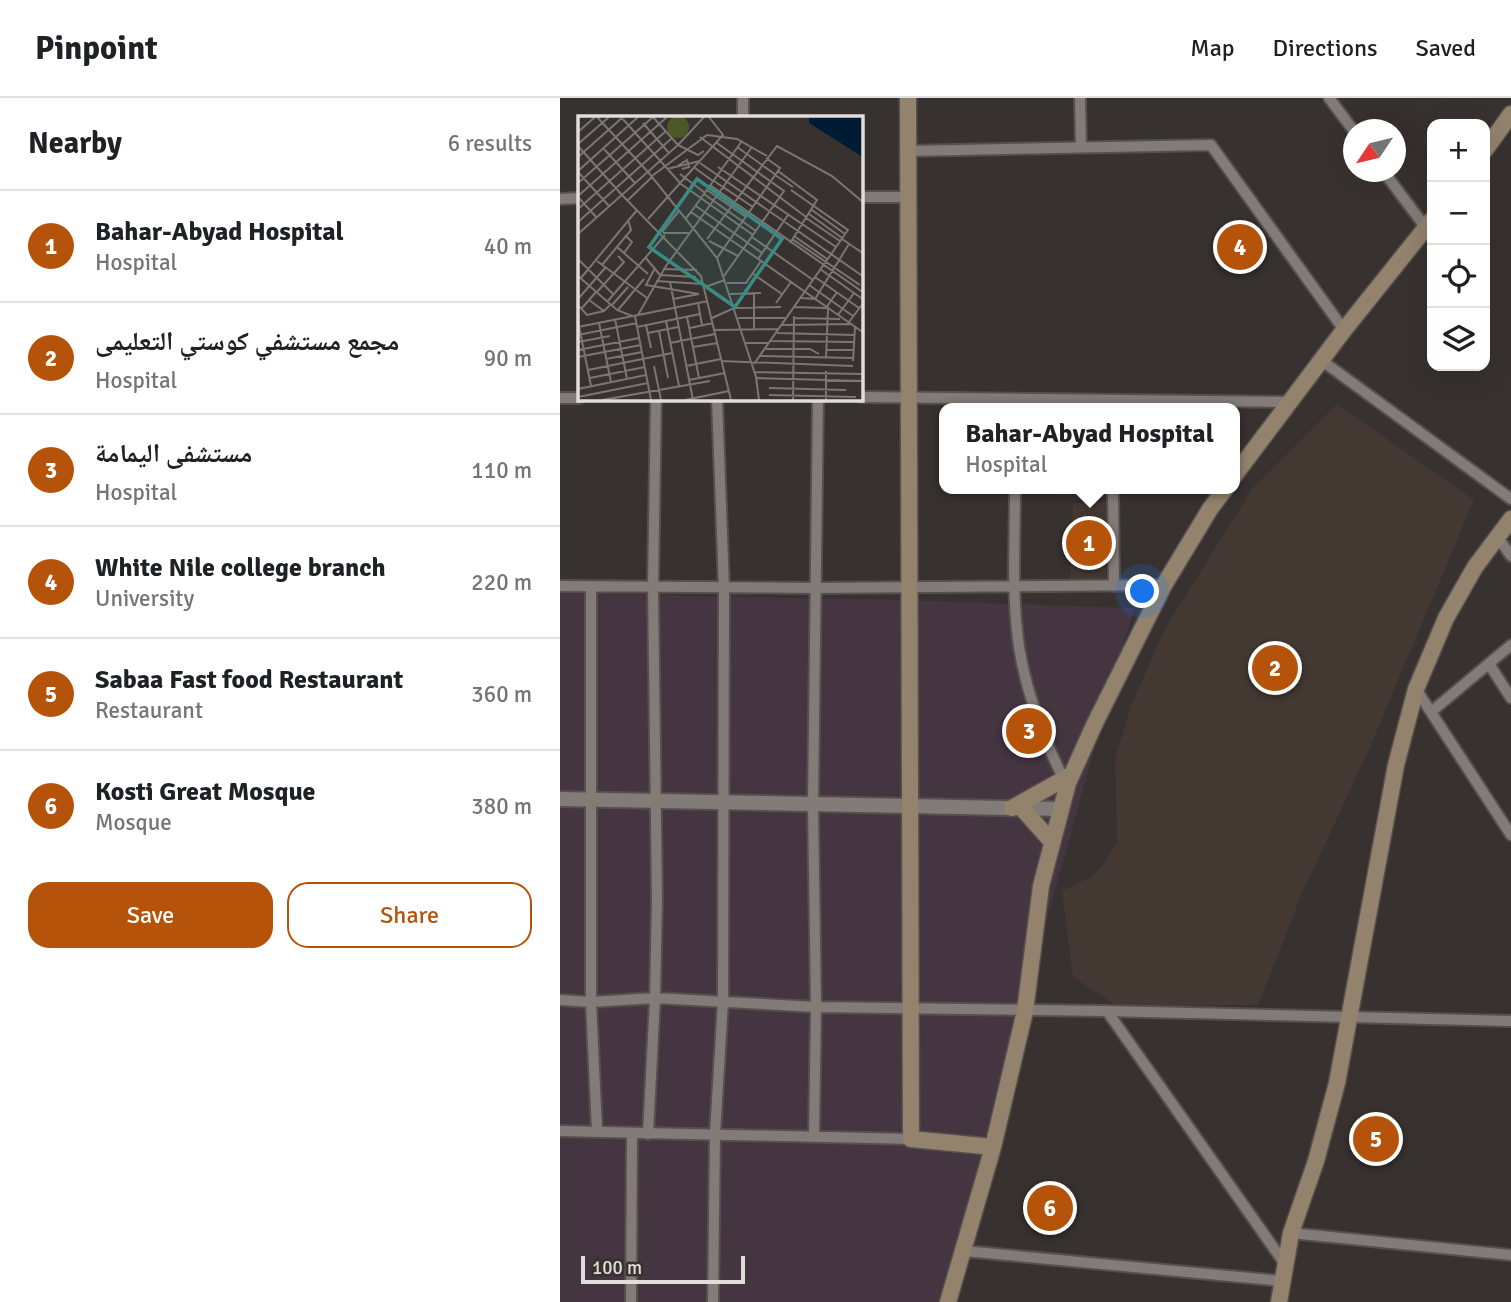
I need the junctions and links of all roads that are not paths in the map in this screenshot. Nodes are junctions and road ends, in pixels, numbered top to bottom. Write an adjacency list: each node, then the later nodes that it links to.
1 (743, 98): 6 (street)
2 (908, 98): 10 (main road)
3 (1080, 98): 9 (street)
4 (1329, 98): 7 (street)
5 (1511, 114): 8 (main road)
6 (743, 116)
7 (1344, 119)
8 (1490, 143)
9 (1081, 147): 10 (street); 18 (street)
10 (908, 151): 13 (main road)
11 (1393, 182): 16 (street)
12 (863, 197): 13 (street)
13 (907, 197): 21 (main road)
14 (560, 198): 15 (street)
15 (578, 198)
16 (1427, 222)
17 (1427, 226): 18 (main road)
18 (1344, 330): 19 (main road)
19 (1321, 360): 27 (main road); 34 (street)
20 (863, 397): 21 (street)
21 (907, 397): 28 (street); 44 (main road)
22 (560, 398): 23 (street)
23 (578, 398)
24 (656, 401): 42 (street)
25 (717, 401): 43 (street)
26 (818, 401): 46 (street)
27 (1289, 402): 29 (street); 30 (main road)
28 (999, 403)
29 (1200, 403)
30 (1240, 468)
31 (1014, 494): 45 (street)
32 (1113, 494): 40 (street)
33 (1221, 494): 38 (main road)
34 (1511, 499)
35 (1511, 519): 36 (main road)
36 (1497, 536): 37 (street); 49 (main road)
37 (1511, 556)
38 (1164, 585): 40 (street); 52 (main road)
39 (560, 586): 41 (street)
40 (1114, 586): 45 (street)
41 (591, 587): 42 (street); 54 (street)
42 (653, 587): 43 (street); 55 (street)
43 (724, 587): 46 (street); 56 (street)
44 (910, 587): 45 (street); 46 (street); 58 (main road)
45 (1015, 587): 52 (street)
46 (815, 588): 57 (street)
47 (1511, 645): 48 (street)
48 (1489, 664): 50 (street); 51 (street)
49 (1416, 689): 51 (street); 71 (main road)
50 (1511, 698)
51 (1431, 712): 61 (street)
52 (1068, 777): 59 (main road); 60 (main road)
53 (560, 799): 54 (street)
54 (592, 799): 55 (street); 66 (street)
55 (657, 800): 56 (street); 63 (street)
56 (723, 801): 57 (street); 65 (street)
57 (813, 805): 58 (street); 67 (street)
58 (909, 806): 59 (street); 68 (main road)
59 (1016, 808): 60 (street); 62 (main road)
60 (1060, 809): 62 (main road)
61 (1511, 835)
62 (1051, 841): 69 (main road)
63 (655, 999): 65 (street); 66 (street); 75 (street)
64 (560, 1000): 66 (street)
65 (723, 1001): 67 (street); 76 (street)
66 (591, 1002): 74 (street)
67 (816, 1007): 68 (street); 78 (street)
68 (911, 1008): 69 (street); 79 (main road)
69 (1025, 1011): 70 (street); 80 (main road)
70 (1107, 1011): 71 (street); 84 (street)
71 (1351, 1016): 72 (street); 81 (main road)
72 (1511, 1021)
73 (560, 1131): 74 (street)
74 (597, 1131): 77 (street)
75 (648, 1134): 76 (street); 77 (street)
76 (715, 1134): 78 (street); 86 (street)
77 (632, 1135): 85 (street)
78 (814, 1136): 79 (street)
79 (911, 1139): 80 (main road)
80 (993, 1147): 82 (main road)
81 (1291, 1233): 83 (street); 84 (main road)
82 (964, 1251): 84 (street); 87 (main road)
83 (1511, 1255)
84 (1283, 1273): 88 (main road)
85 (631, 1302)
86 (713, 1302)
87 (948, 1302)
88 (1279, 1302)

